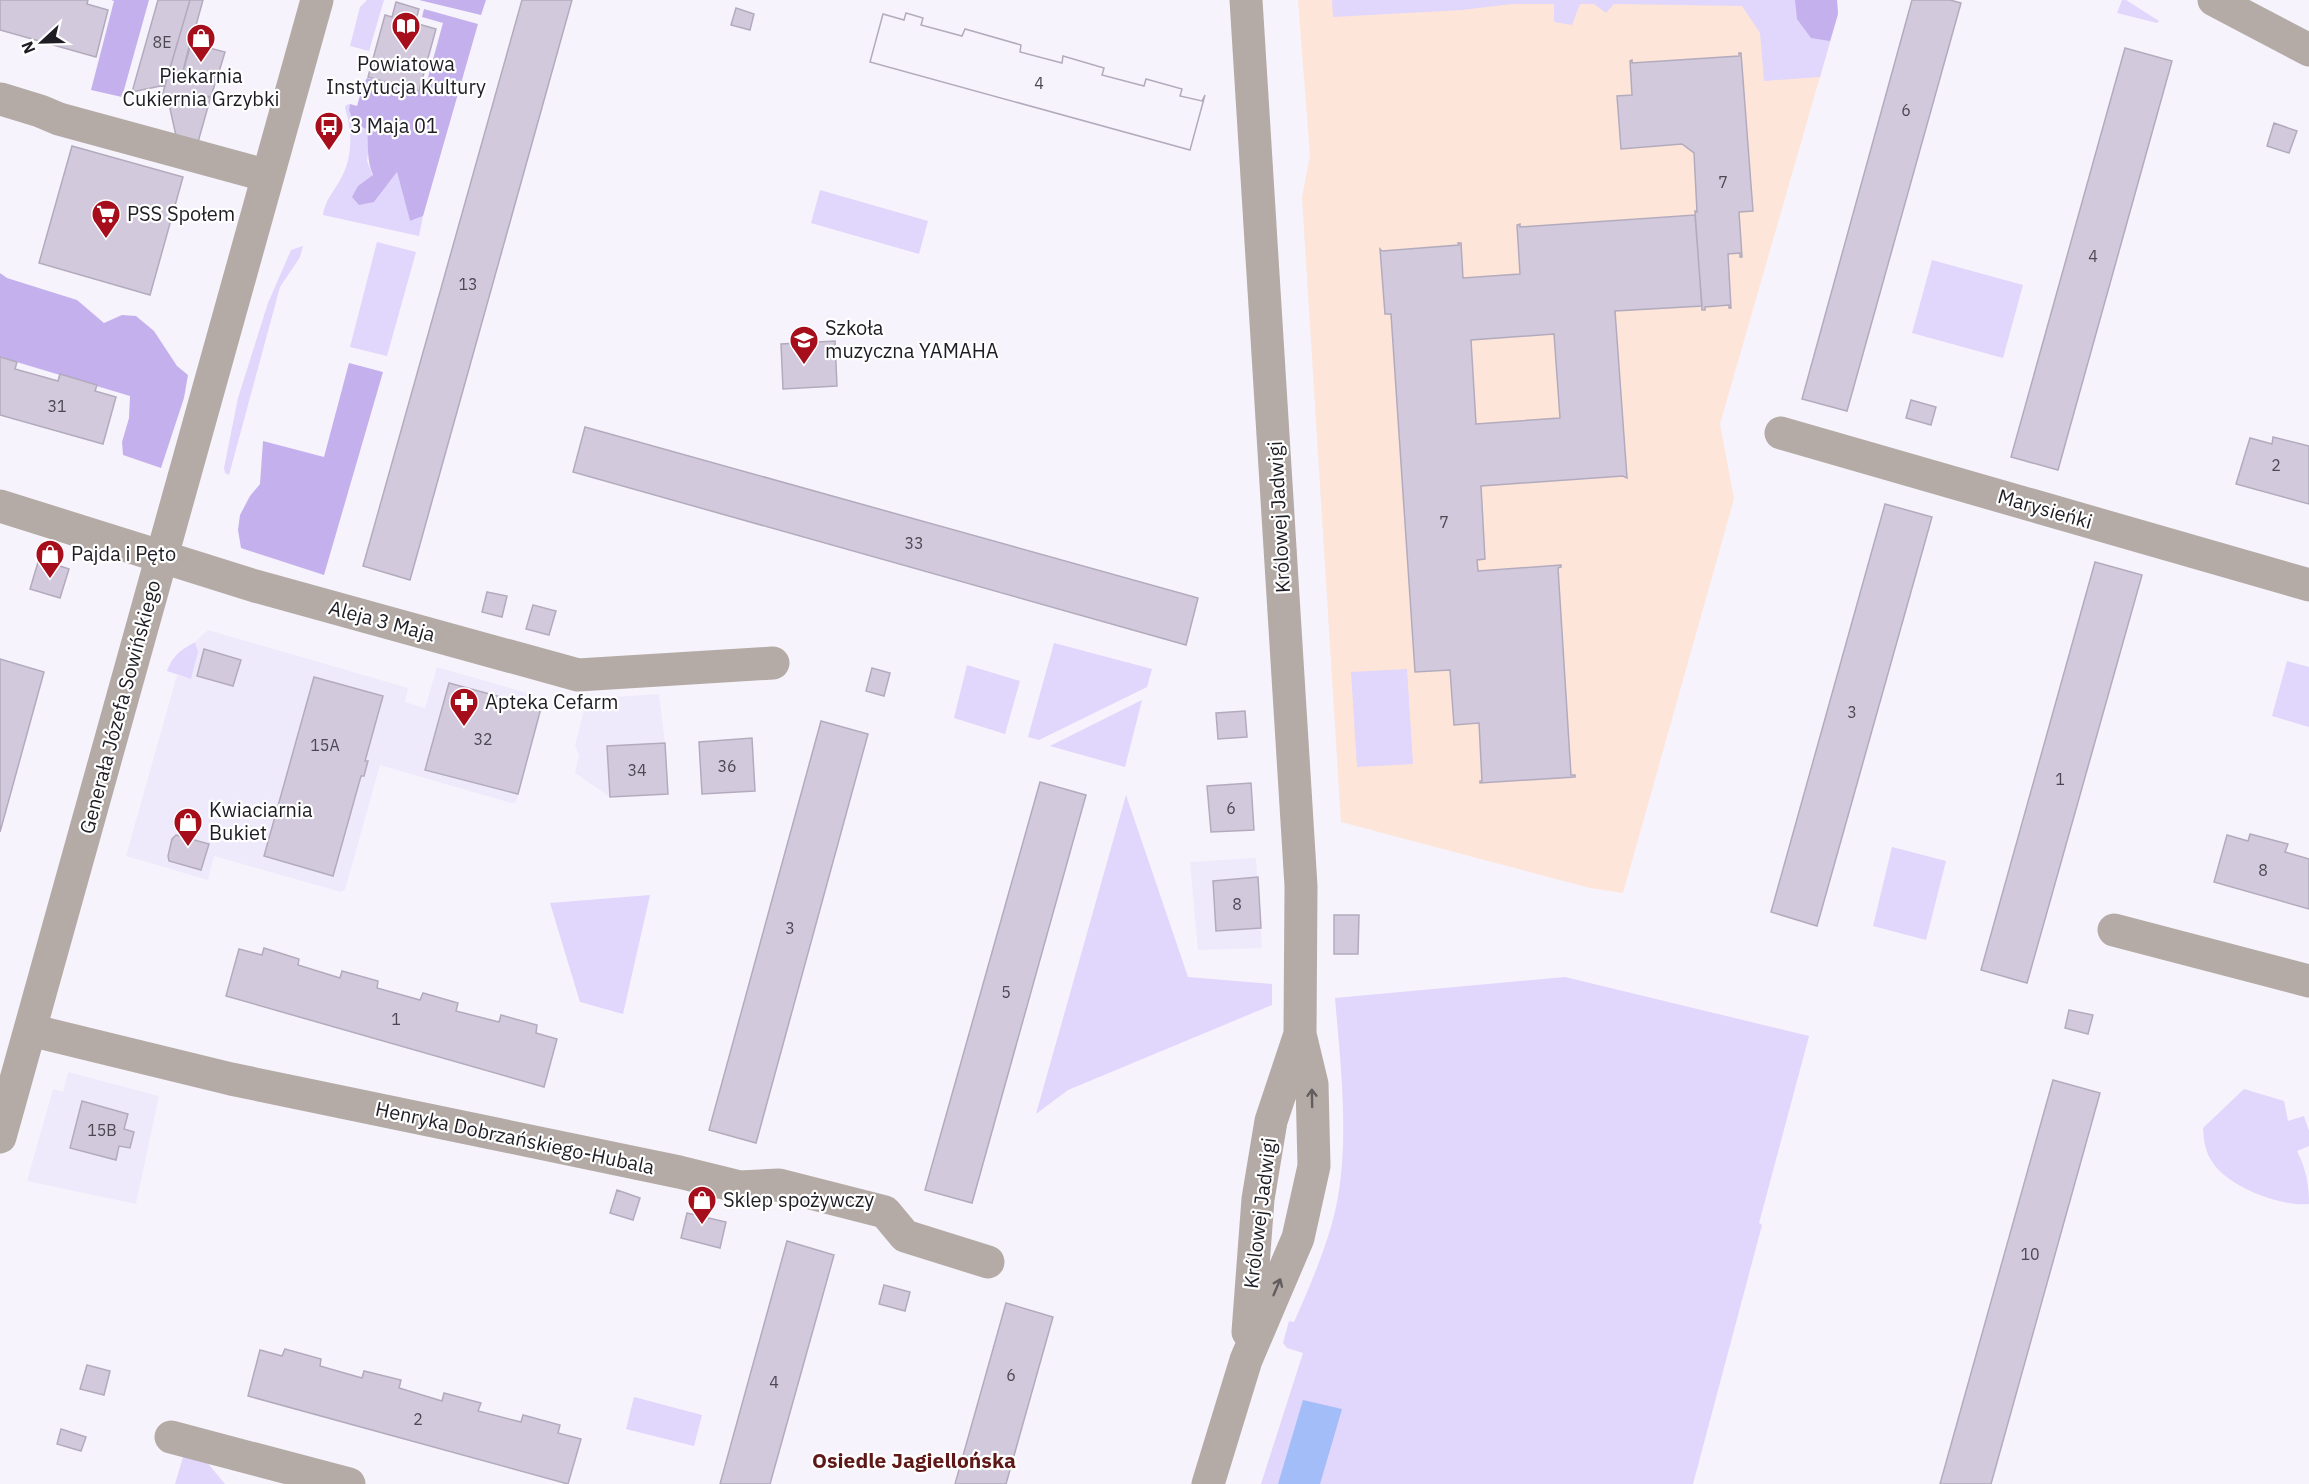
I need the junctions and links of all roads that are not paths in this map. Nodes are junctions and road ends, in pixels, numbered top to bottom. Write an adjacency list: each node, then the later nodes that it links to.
1 (317, 0): 7 (street, Generała Józefa Sowińskiego)
2 (1219, 0): 3 (street)
3 (1246, 0): 16 (street, Królowej Jadwigi)
4 (2214, 0): 5 (street)
5 (2309, 50)
6 (1, 99): 7 (street)
7 (268, 176): 10 (street, Generała Józefa Sowińskiego)
8 (1782, 433): 11 (street, Marysieńki)
9 (0, 506): 10 (street, Aleja 3 Maja)
10 (161, 556): 12 (street, Aleja 3 Maja); 15 (street, Generała Józefa Sowińskiego)
11 (2309, 585)
12 (773, 663)
13 (2114, 930): 14 (street)
14 (2309, 981)
15 (30, 1030): 17 (street, Generała Józefa Sowińskiego); 18 (street, Henryka Dobrzańskiego-Hubala)
16 (1300, 1034): 19 (street, Królowej Jadwigi); 19 (street, Królowej Jadwigi, one-way to 16)
17 (0, 1137)
18 (988, 1262)
19 (1246, 1360): 22 (street, Królowej Jadwigi)
20 (171, 1437): 21 (street)
21 (349, 1484)
22 (1208, 1484)

